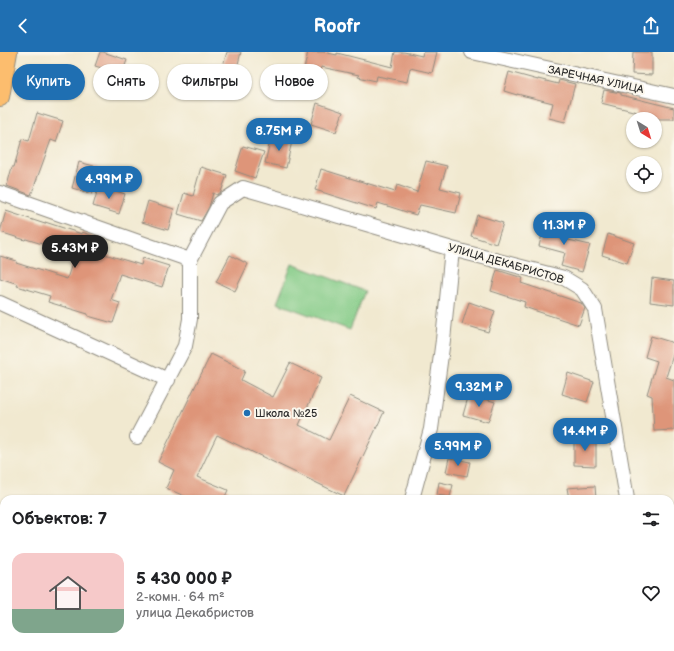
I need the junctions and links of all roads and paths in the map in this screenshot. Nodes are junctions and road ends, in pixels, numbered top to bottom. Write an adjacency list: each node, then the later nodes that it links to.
1 (8, 52): 4 (main road)
2 (472, 52): 3 (street, ЗАРЕЧНАЯ УЛИЦА)
3 (674, 96)
4 (0, 97)
5 (0, 193): 7 (street)
6 (452, 248): 7 (street, УЛИЦА ДЕКАБРИСТОВ); 11 (street); 12 (street, УЛИЦА ДЕКАБРИСТОВ)
7 (190, 260): 9 (street)
8 (0, 303): 9 (street)
9 (168, 380): 10 (street)
10 (137, 437)
11 (413, 495)
12 (625, 495)

